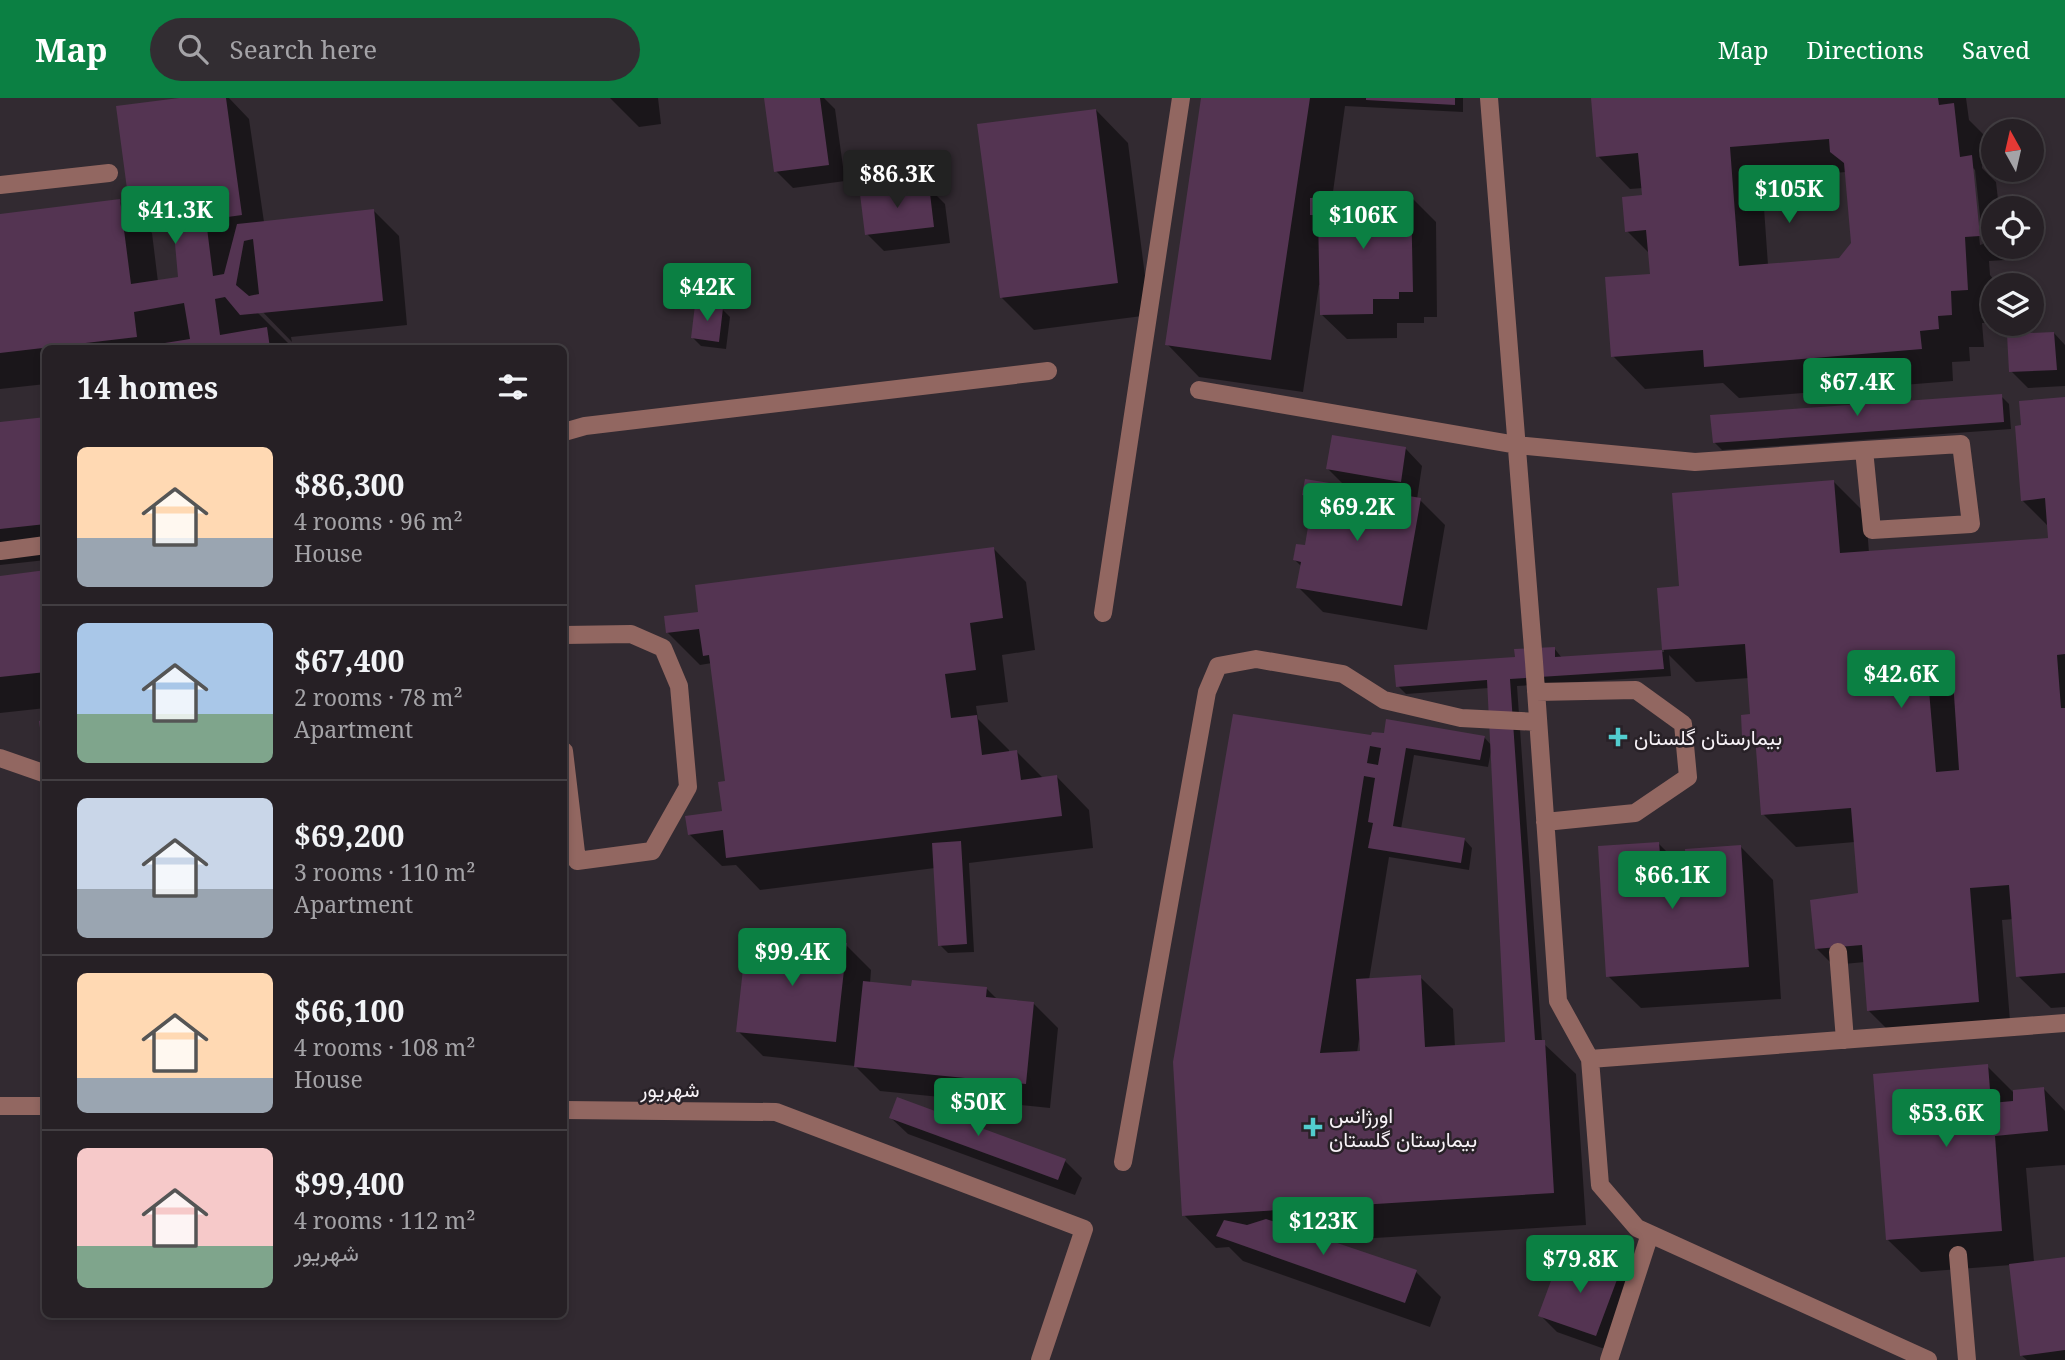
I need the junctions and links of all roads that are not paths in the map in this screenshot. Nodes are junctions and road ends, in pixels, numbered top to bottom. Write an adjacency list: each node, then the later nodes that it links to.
1 (1181, 98): 12 (street)
2 (1489, 98): 8 (street)
3 (108, 173): 4 (street)
4 (0, 185)
5 (1048, 371): 7 (street)
6 (1199, 390): 8 (street)
7 (567, 431)
8 (1517, 445): 9 (street); 14 (street)
9 (1864, 450): 9 (street)
10 (42, 546): 11 (street)
11 (0, 551)
12 (1103, 613)
13 (567, 635): 18 (street)
14 (1536, 692): 15 (street); 19 (street)
15 (1538, 722): 19 (street); 27 (street)
16 (0, 758): 17 (street)
17 (42, 773)
18 (567, 776)
19 (1545, 822): 23 (street)
20 (1838, 952): 22 (street)
21 (2065, 1023): 22 (street)
22 (1844, 1040): 23 (street)
23 (1590, 1059): 28 (street)
24 (0, 1106): 25 (street)
25 (42, 1106)
26 (567, 1110): 30 (street, شهریور)
27 (1123, 1162)
28 (1650, 1234): 31 (street); 32 (street)
29 (1958, 1255): 33 (street)
30 (1041, 1360)
31 (1609, 1360)
32 (1928, 1360)
33 (1967, 1360)

